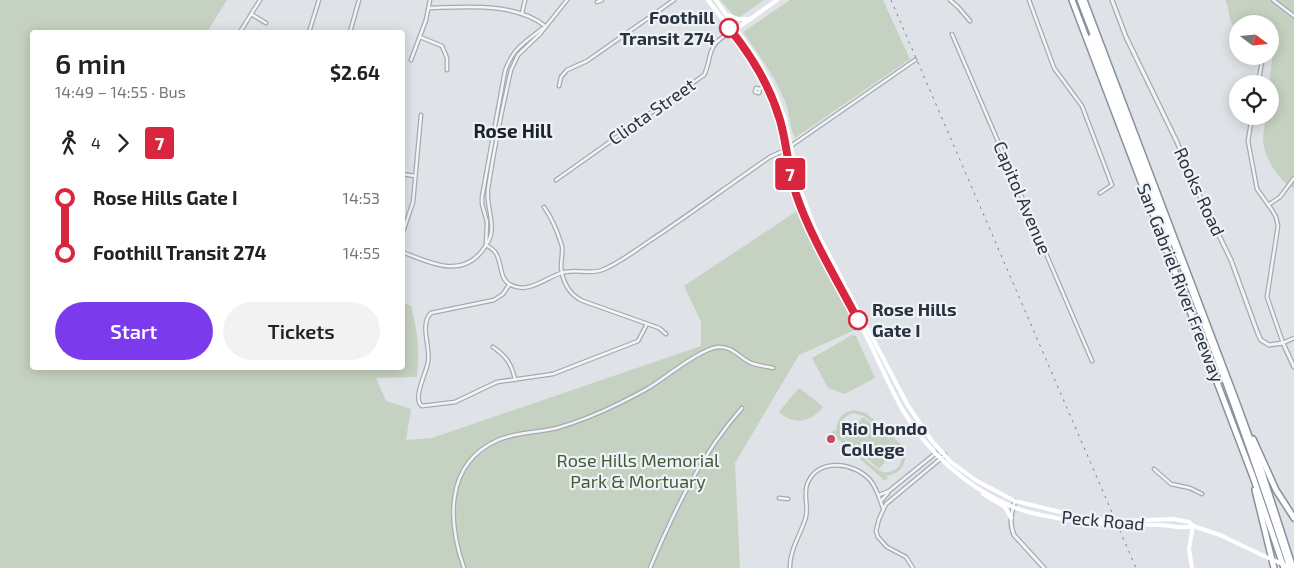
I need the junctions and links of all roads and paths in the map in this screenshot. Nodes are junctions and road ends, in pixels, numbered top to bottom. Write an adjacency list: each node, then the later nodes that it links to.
1 (260, 0): 22 (street)
2 (319, 0): 30 (street)
3 (359, 0): 31 (street)
4 (430, 0): 20 (street)
5 (525, 0): 21 (street)
6 (567, 0): 28 (street)
7 (602, 0): 19 (street)
8 (674, 0): 39 (street)
9 (708, 0): 32 (main road)
10 (716, 0): 23 (main road)
11 (777, 0): 25 (main road)
12 (950, 0): 26 (street)
13 (1029, 0): 49 (street)
14 (1072, 0): 75 (highway, San Gabriel River Freeway)
15 (1079, 0): 88 (highway); 98 (highway)
16 (1084, 0): 68 (highway, San Gabriel River Freeway)
17 (1112, 0): 62 (street, Rooks Road)
18 (1273, 0): 24 (street)
19 (597, 2)
20 (429, 8): 21 (street); 34 (street)
21 (522, 13): 28 (street)
22 (251, 14): 27 (street); 29 (street)
23 (726, 15): 25 (main road); 32 (main road)
24 (1294, 16)
25 (751, 19): 32 (main road)
26 (970, 21)
27 (266, 23)
28 (545, 26): 55 (street); 55 (street)
29 (241, 30)
30 (310, 30)
31 (351, 30)
32 (734, 30): 38 (main road); 38 (main road); 48 (street, Cliota Street)
33 (952, 34): 64 (street, Capitol Avenue)
34 (420, 36): 35 (street); 37 (street)
35 (411, 60)
36 (915, 60): 43 (street)
37 (447, 70)
38 (769, 84): 40 (street); 43 (main road); 44 (main road)
39 (559, 86)
40 (761, 88)
41 (421, 115): 46 (street)
42 (1251, 125): 50 (street)
43 (790, 146): 44 (street); 54 (main road)
44 (785, 150): 51 (main road); 57 (street)
45 (405, 174): 46 (street)
46 (415, 176): 53 (street)
47 (1294, 178): 50 (street)
48 (556, 180)
49 (1100, 193)
50 (1268, 205): 62 (street)
51 (800, 206): 54 (main road); 71 (main road)
52 (544, 207): 57 (street)
53 (405, 226)
54 (815, 228): 70 (main road, Peck Road)
55 (486, 245): 56 (street); 58 (street)
56 (405, 253)
57 (562, 272): 58 (street); 59 (street)
58 (509, 285): 67 (street)
59 (647, 324): 60 (street); 67 (street)
60 (666, 334)
61 (1294, 338): 62 (street)
62 (1283, 343): 65 (street)
63 (493, 347): 67 (street)
64 (1092, 361)
65 (1294, 367)
66 (773, 368): 90 (street)
67 (515, 380)
68 (1236, 401): 87 (highway); 98 (highway, San Gabriel River Freeway)
69 (742, 408): 91 (street)
70 (940, 450): 71 (street); 72 (main road, Peck Road)
71 (936, 454): 73 (main road); 77 (street)
72 (945, 455): 73 (street); 83 (main road, Peck Road)
73 (941, 459): 76 (main road); 85 (street)
74 (1154, 469): 78 (street)
75 (1253, 477): 88 (highway, San Gabriel River Freeway); 96 (highway)
76 (980, 490): 84 (main road, Peck Road); 86 (main road)
77 (889, 491): 79 (street); 82 (street)
78 (1202, 494)
79 (879, 495): 82 (street); 92 (street)
80 (780, 498): 81 (street)
81 (788, 499)
82 (881, 501): 85 (street)
83 (1015, 501): 84 (street); 89 (main road, Peck Road)
84 (1013, 506): 86 (street); 89 (main road, Peck Road)
85 (883, 508): 93 (street)
86 (1011, 518): 94 (street)
87 (1294, 518)
88 (1270, 523): 97 (highway, San Gabriel River Freeway)
89 (1193, 526): 95 (main road); 98 (main road, Peck Road, bridge)
90 (464, 568)
91 (650, 568)
92 (790, 568)
93 (913, 568)
94 (1044, 568)
95 (1192, 568)
96 (1274, 568)
97 (1284, 568)
98 (1292, 568)

